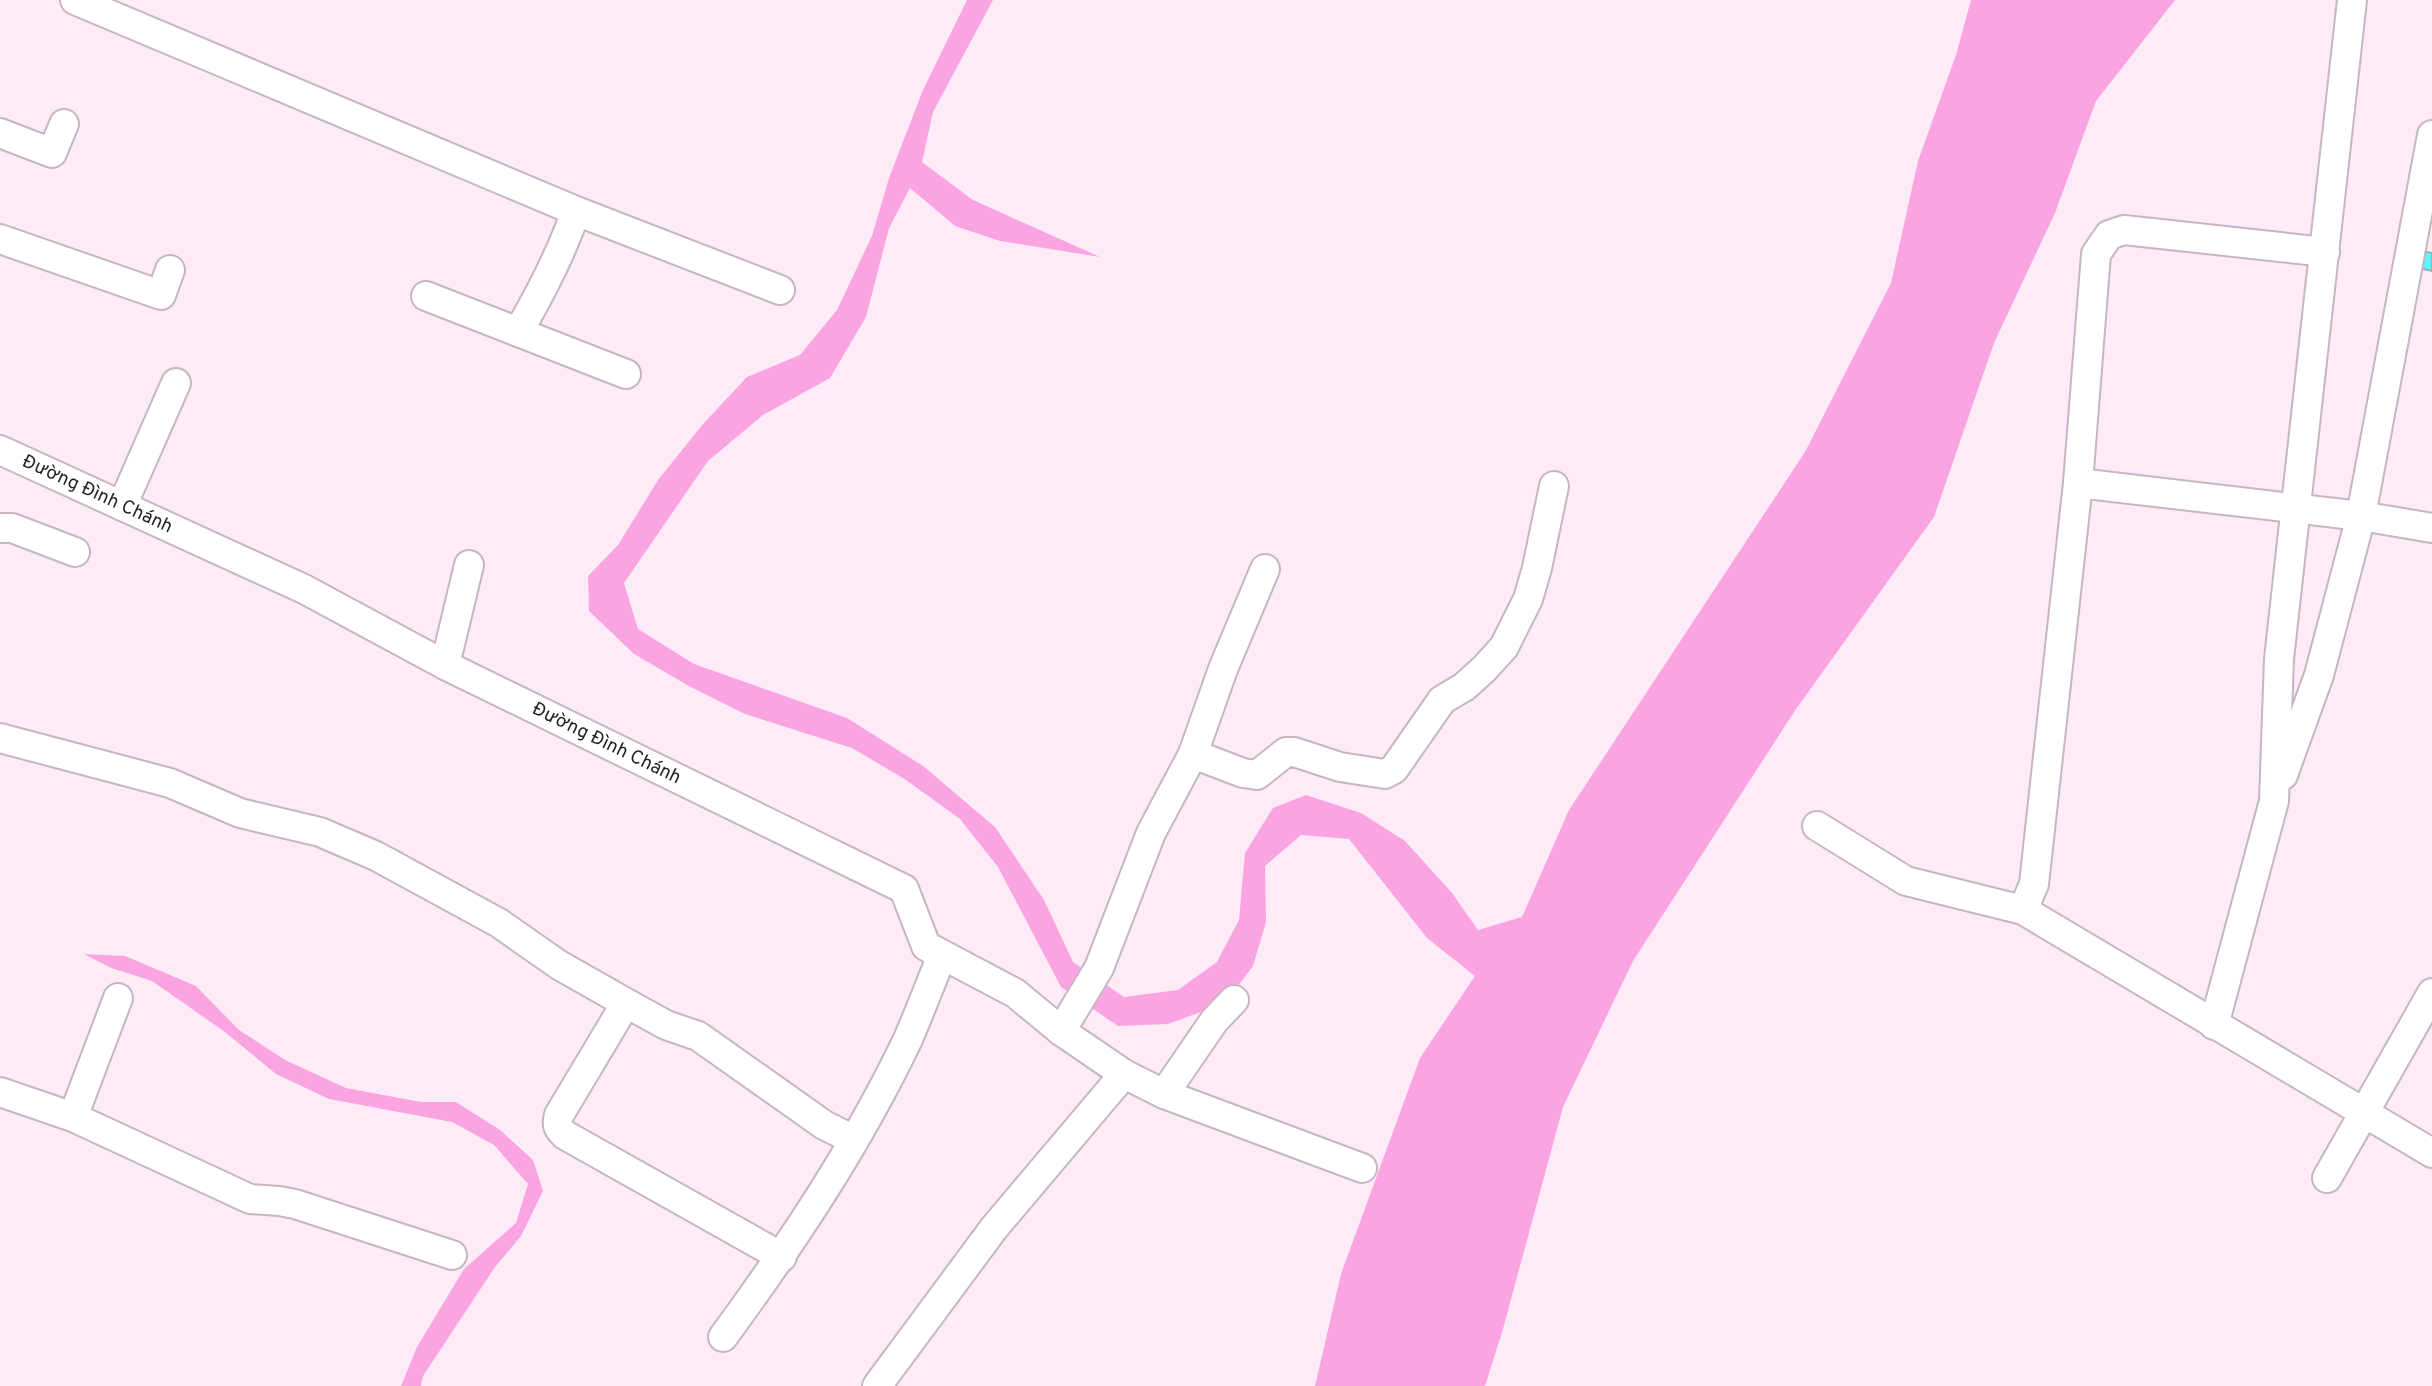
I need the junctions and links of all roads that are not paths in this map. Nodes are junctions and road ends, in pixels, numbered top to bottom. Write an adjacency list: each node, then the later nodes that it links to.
1 (75, 0): 6 (street)
2 (2352, 0): 8 (street)
3 (64, 124): 4 (street)
4 (0, 133)
5 (2432, 135): 20 (street)
6 (576, 211): 10 (street); 12 (street)
7 (0, 239): 9 (street)
8 (2325, 252): 16 (street); 19 (street)
9 (170, 270)
10 (780, 290)
11 (426, 296): 12 (street)
12 (518, 332): 13 (street)
13 (626, 374)
14 (176, 383): 18 (street)
15 (0, 450): 18 (street, Đường Đình Chánh)
16 (2078, 483): 19 (street); 31 (street)
17 (1554, 486): 28 (street)
18 (122, 506): 26 (street, Đường Đình Chánh)
19 (2294, 508): 20 (street); 29 (street)
20 (2361, 516): 22 (street); 29 (street)
21 (0, 528): 23 (street)
22 (2432, 528)
23 (75, 552)
24 (470, 565): 26 (street)
25 (1265, 569): 28 (street)
26 (445, 665): 32 (street, Đường Đình Chánh)
27 (0, 738): 36 (street)
28 (1193, 754): 38 (street)
29 (2274, 802): 37 (street)
30 (1817, 826): 31 (street)
31 (2022, 910): 37 (street)
32 (942, 955): 38 (street, Đường Đình Chánh); 44 (street)
33 (2432, 993): 42 (street)
34 (118, 998): 43 (street)
35 (1234, 1000): 41 (street)
36 (626, 1003): 44 (street); 49 (street)
37 (2214, 1025): 42 (street)
38 (1060, 1031): 39 (street, Đường Đình Chánh)
39 (1124, 1074): 41 (street, Đường Đình Chánh); 51 (street)
40 (0, 1093): 43 (street)
41 (1164, 1094): 46 (street, Đường Đình Chánh)
42 (2363, 1114): 45 (street); 47 (street)
43 (74, 1117): 48 (street)
44 (854, 1140): 49 (street)
45 (2432, 1153)
46 (1362, 1168)
47 (2327, 1178)
48 (452, 1255)
49 (782, 1257): 50 (street)
50 (723, 1337)
51 (877, 1386)

